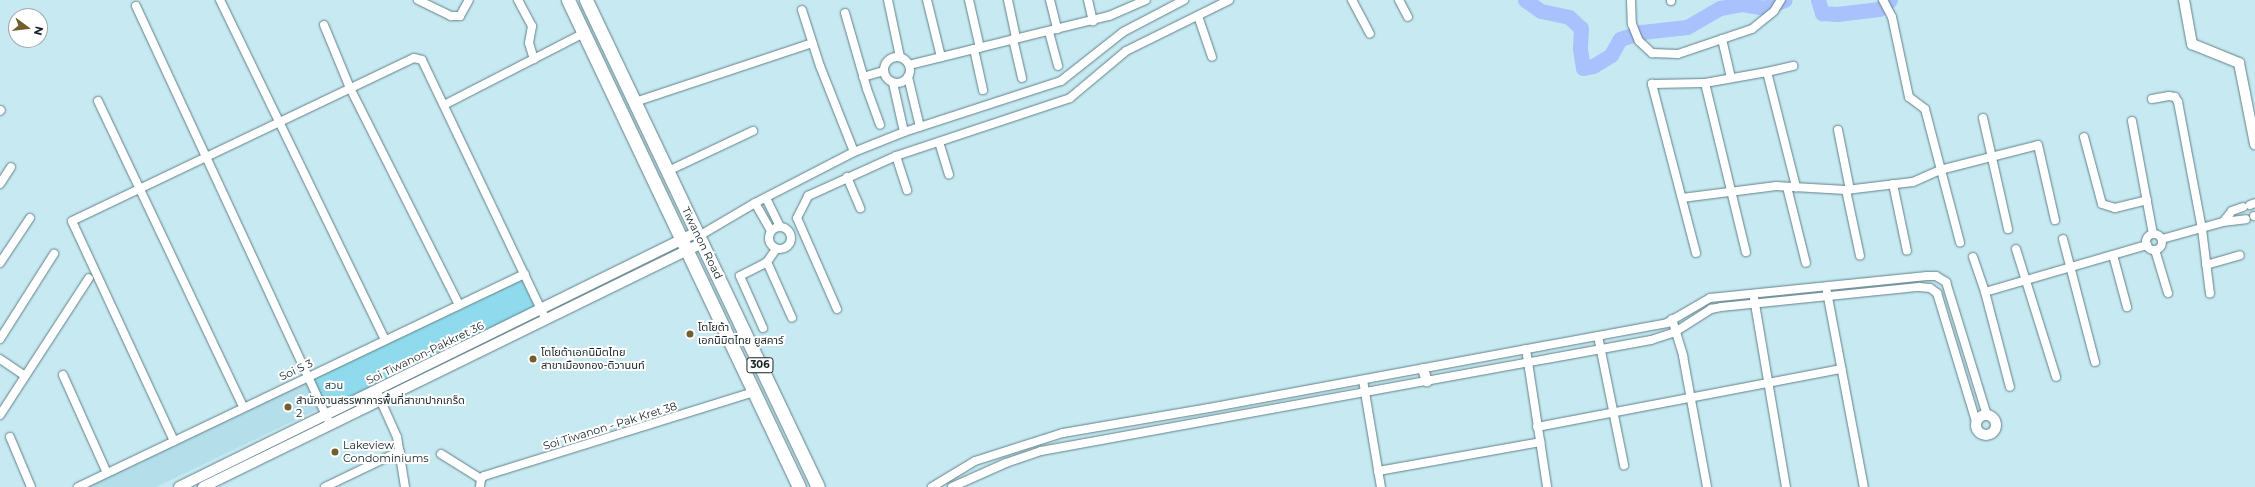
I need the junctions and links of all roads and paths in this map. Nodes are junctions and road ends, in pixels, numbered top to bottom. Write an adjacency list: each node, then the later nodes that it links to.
1 (220, 0): 60 (street)
2 (418, 0): 3 (street)
3 (469, 0)
4 (518, 0): 40 (street)
5 (568, 0): 31 (main road, Tiwanon Road / 306)
6 (586, 0): 56 (main road, Tiwanon Road / 306)
7 (888, 0): 37 (street)
8 (927, 0): 38 (street)
9 (969, 0): 36 (street)
10 (1008, 0): 33 (street)
11 (1050, 0): 30 (street)
12 (1088, 0): 28 (street)
13 (1146, 0): 22 (street)
14 (1184, 0): 62 (street)
15 (1228, 0): 26 (street)
16 (1352, 0): 32 (street)
17 (1399, 0): 27 (street)
18 (1631, 0): 34 (street)
19 (1781, 0): 34 (street)
20 (1883, 0): 74 (street)
21 (2184, 0): 68 (street)
22 (1130, 3): 28 (street)
23 (136, 6): 70 (street)
24 (802, 10): 35 (street)
25 (845, 13): 46 (street)
26 (1198, 16): 39 (street); 67 (street)
27 (1408, 17)
28 (1093, 21): 30 (street)
29 (324, 26): 52 (street)
30 (1053, 31): 33 (street); 42 (street)
31 (584, 33): 40 (street); 107 (main road, Tiwanon Road / 306)
32 (1370, 34)
33 (1015, 39): 36 (street); 48 (street)
34 (1722, 39): 49 (street)
35 (812, 43): 56 (street); 69 (street)
36 (977, 48): 38 (street); 53 (street)
37 (900, 57): 41 (street); 44 (street)
38 (941, 57): 41 (street)
39 (1212, 57)
40 (534, 59): 57 (street)
41 (909, 65): 47 (street)
42 (1058, 66)
43 (1793, 66): 45 (street)
44 (884, 71): 46 (street); 51 (street)
45 (1768, 72): 49 (street); 81 (street)
46 (863, 78): 61 (street)
47 (908, 78): 51 (street); 62 (street)
48 (1022, 78)
49 (1731, 78): 50 (street)
50 (1705, 82): 85 (street); 87 (street)
51 (894, 83): 65 (street)
52 (350, 88): 57 (street); 60 (street); 137 (street)
53 (983, 90)
54 (2152, 99): 99 (street)
55 (98, 101): 82 (street)
56 (635, 102): 75 (main road, Tiwanon Road / 306)
57 (444, 105): 125 (street)
58 (1983, 118): 72 (street)
59 (2132, 121): 88 (street)
60 (278, 122): 70 (street); 147 (street)
61 (880, 125)
62 (920, 127): 65 (street)
63 (1838, 130): 84 (street)
64 (753, 131): 75 (street)
65 (904, 132): 69 (street)
66 (2084, 137): 88 (street)
67 (939, 142): 71 (street); 76 (street)
68 (2255, 144)
69 (854, 152): 86 (street)
70 (207, 156): 82 (street); 157 (street)
71 (896, 156): 77 (street); 83 (street)
72 (1991, 157): 74 (street); 95 (street); 98 (street)
73 (11, 167): 78 (street)
74 (1940, 170): 79 (street); 106 (street)
75 (668, 171): 103 (main road, Tiwanon Road / 306)
76 (949, 174)
77 (847, 177): 91 (street); 93 (street)
78 (0, 184)
79 (1893, 184): 84 (street); 112 (street)
80 (1787, 187): 81 (street); 85 (street); 122 (street)
81 (1796, 187): 84 (street)
82 (139, 190): 167 (street); 175 (street)
83 (907, 190)
84 (1848, 190): 118 (street)
85 (1732, 192): 87 (street); 113 (street)
86 (766, 198): 89 (street); 97 (street)
87 (1682, 198): 114 (street)
88 (2147, 200): 102 (street)
89 (755, 203): 100 (street); 103 (street)
90 (2249, 205): 96 (street)
91 (860, 208)
92 (30, 218): 121 (street)
93 (797, 218): 101 (street); 139 (street)
94 (2246, 218): 96 (street)
95 (2055, 220)
96 (2223, 222): 99 (street)
97 (780, 227): 100 (street); 101 (street)
98 (2008, 229)
99 (2202, 229): 105 (street); 123 (street)
100 (771, 231): 109 (street)
101 (790, 232): 109 (street)
102 (2153, 234): 105 (street); 108 (street)
103 (699, 237): 107 (street); 190 (main road, Tiwanon Road / 306)
104 (2063, 239): 124 (street)
105 (2162, 239): 111 (street)
106 (1960, 242)
107 (684, 245): 127 (street, Soi Tiwanon-Pakkret 36); 131 (street, Soi Tiwanon-Pakkret 36); 163 (main road, Tiwanon Road / 306)
108 (2147, 245): 111 (street); 116 (street)
109 (776, 249): 120 (street)
110 (2016, 249): 128 (street)
111 (2155, 250): 133 (street)
112 (1907, 251)
113 (1746, 252)
114 (1696, 253)
115 (54, 254): 146 (street)
116 (2113, 254): 124 (street); 138 (street)
117 (2240, 254): 123 (street)
118 (1860, 256)
119 (1973, 257): 130 (street)
120 (768, 262): 141 (street); 143 (street)
121 (0, 263)
122 (1806, 263)
123 (2206, 265): 134 (street)
124 (2070, 266): 128 (street); 152 (street)
125 (525, 274): 137 (street, Soi S 3); 140 (street)
126 (89, 278): 156 (street)
127 (598, 282): 131 (street); 140 (street, Soi Tiwanon-Pakkret 36)
128 (2025, 282): 130 (street); 158 (street)
129 (1826, 287): 132 (street); 135 (street); 170 (street)
130 (1985, 292): 162 (street)
131 (602, 293): 140 (street, Soi Tiwanon-Pakkret 36)
132 (1753, 294): 136 (street); 142 (street)
133 (2168, 294)
134 (2210, 294)
135 (1829, 297): 136 (street); 154 (street); 172 (street)
136 (1754, 303): 144 (street); 161 (street)
137 (460, 304): 147 (street, Soi S 3)
138 (2127, 307)
139 (837, 309)
140 (544, 315): 165 (street, Soi Tiwanon-Pakkret 36)
141 (792, 318)
142 (1672, 320): 144 (street); 145 (street)
143 (763, 328)
144 (1677, 331): 149 (street); 166 (street)
145 (1598, 336): 148 (street); 149 (street)
146 (0, 339)
147 (385, 340): 157 (street, Soi S 3)
148 (1526, 348): 151 (street); 153 (street)
149 (1600, 349): 151 (street); 168 (street)
150 (0, 359): 156 (street)
151 (1527, 362): 160 (street); 173 (street)
152 (2095, 362)
153 (1423, 369): 159 (street); 160 (street)
154 (1842, 369): 161 (street); 197 (street)
155 (63, 375): 181 (street)
156 (25, 376): 169 (street)
157 (309, 376): 167 (street, Soi S 3); 171 (street)
158 (2056, 377)
159 (1363, 380): 164 (street); 191 (street)
160 (1427, 381): 164 (street)
161 (1769, 385): 166 (street); 196 (street)
162 (2010, 386)
163 (754, 392): 182 (street, Soi Tiwanon - Pak Kret 38); 189 (main road, Tiwanon Road / 306)
164 (1365, 393): 180 (street); 192 (street)
165 (378, 395): 171 (street, Soi Tiwanon-Pakkret 36); 177 (street)
166 (1690, 400): 168 (street); 195 (street)
167 (243, 407): 175 (street, Soi S 3)
168 (1612, 411): 173 (street); 179 (street)
169 (0, 415)
170 (1987, 415): 172 (street); 172 (street)
171 (328, 419): 186 (street, Soi Tiwanon-Pakkret 36); 187 (street, Soi Tiwanon-Pakkret 36)
172 (1976, 421)
173 (1537, 427): 176 (street)
174 (10, 438): 184 (street)
175 (174, 441): 181 (street, Soi S 3)
176 (1540, 442): 180 (street); 194 (street)
177 (400, 451): 183 (street); 188 (street)
178 (442, 454): 182 (street)
179 (1624, 465)
180 (1378, 472): 193 (street)
181 (107, 473): 185 (street, Soi S 3)
182 (480, 483)
183 (331, 486)
184 (31, 487)
185 (78, 487)
186 (179, 487)
187 (203, 487)
188 (405, 487)
189 (800, 487)
190 (818, 487)
191 (932, 487)
192 (952, 487)
193 (1381, 487)
194 (1547, 487)
195 (1707, 487)
196 (1786, 487)
197 (1864, 487)

